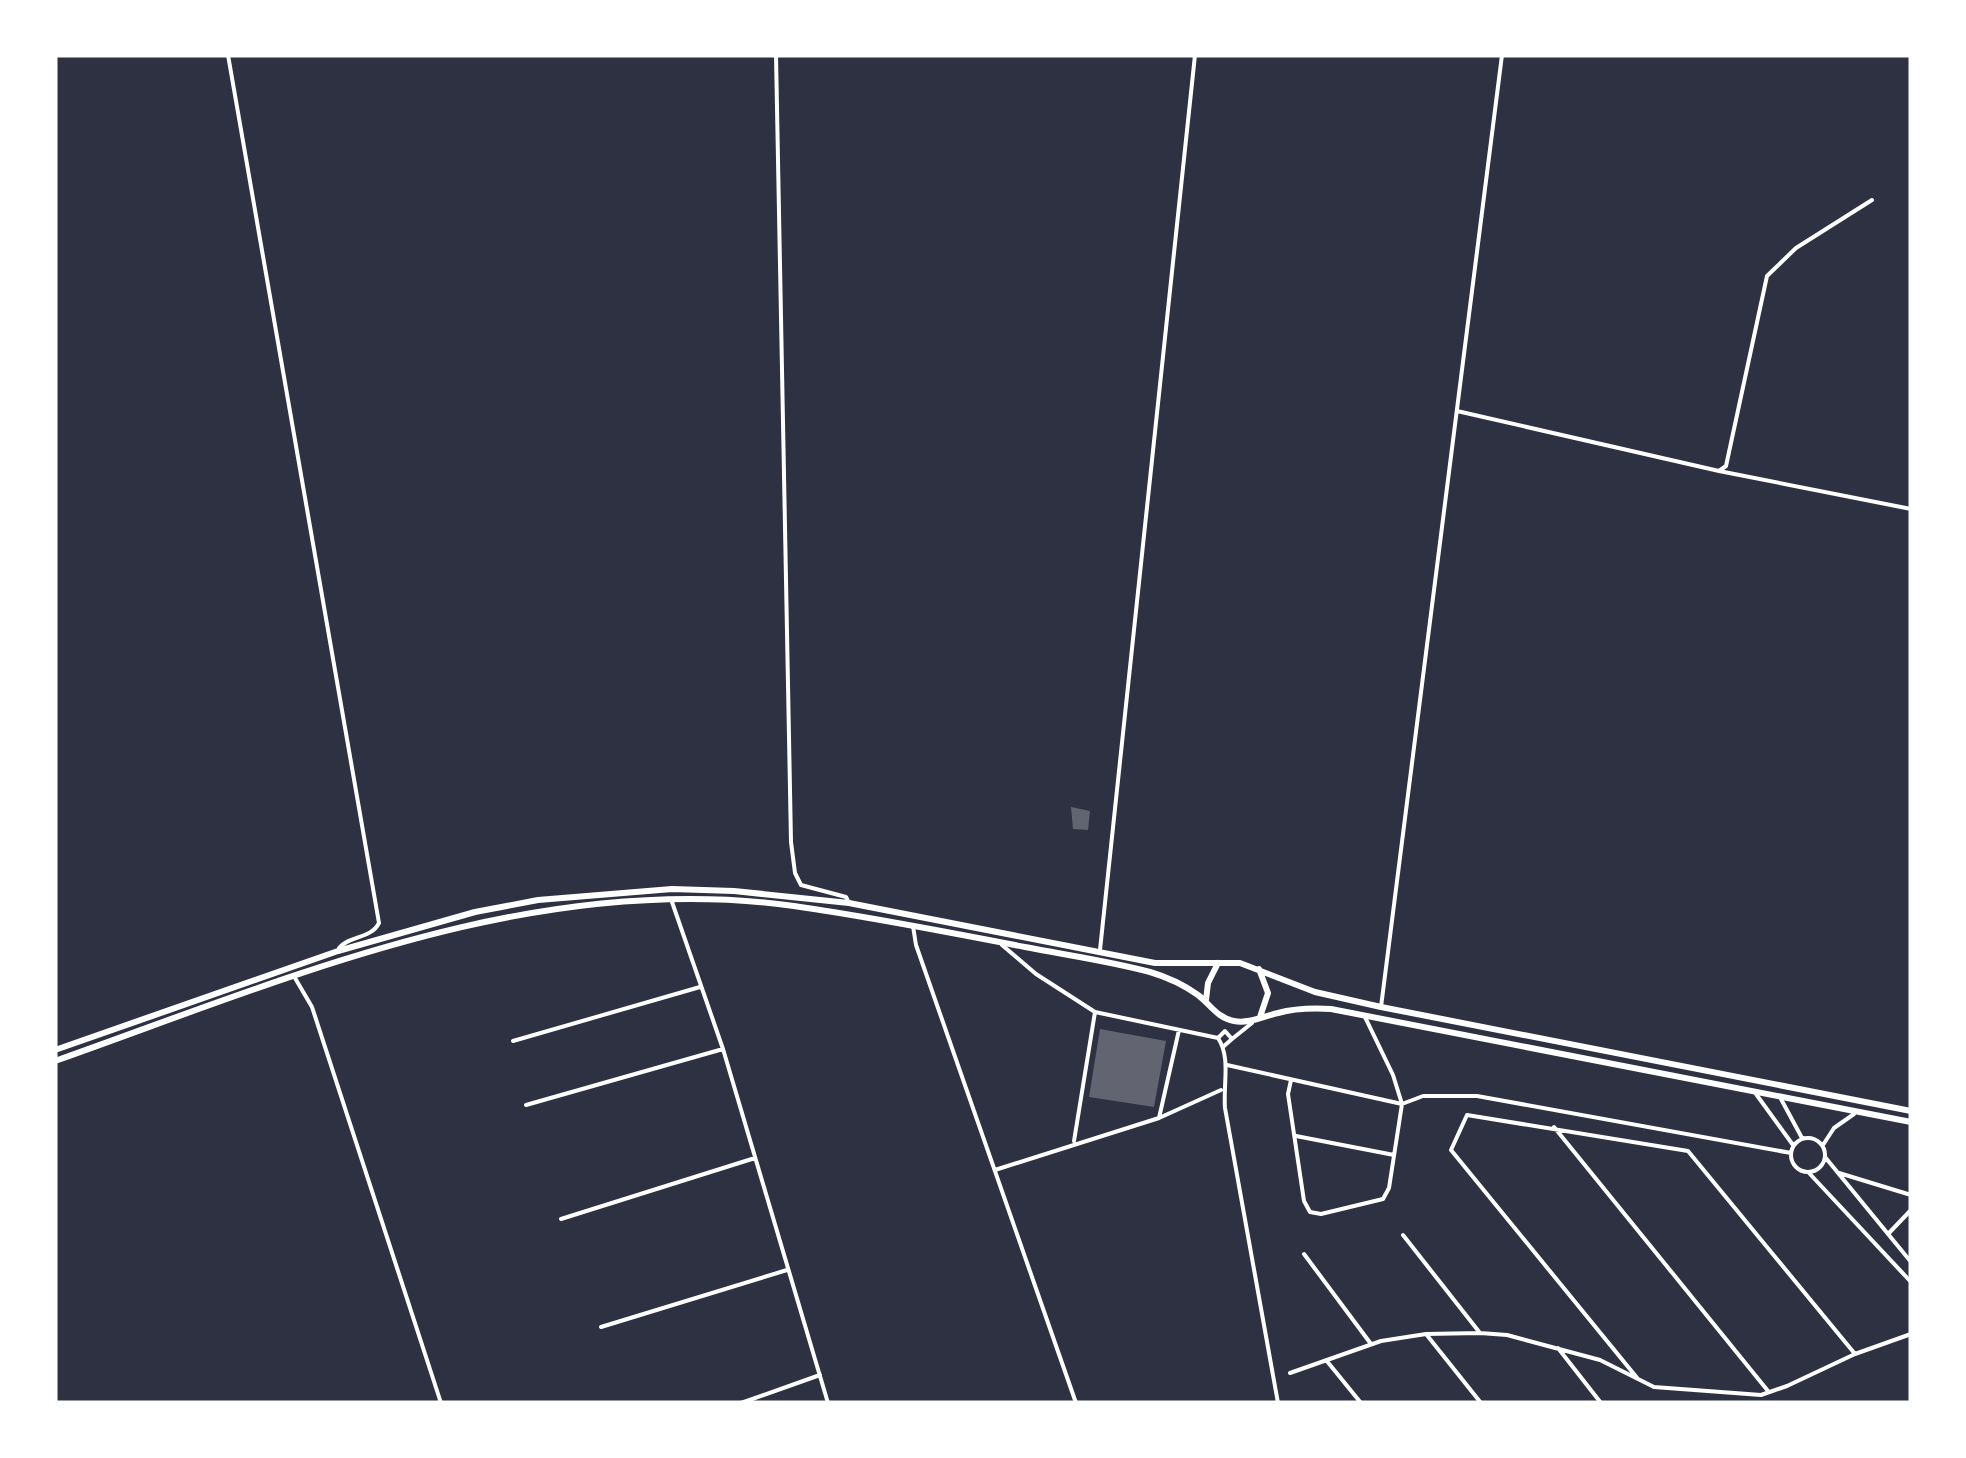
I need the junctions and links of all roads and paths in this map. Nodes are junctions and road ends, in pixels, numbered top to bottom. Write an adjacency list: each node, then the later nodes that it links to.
1 (228, 55): 13 (street)
2 (776, 55): 10 (street)
3 (1195, 55): 14 (street)
4 (1502, 55): 6 (street)
5 (1872, 200): 7 (street)
6 (1457, 410): 7 (street); 20 (street)
7 (1719, 472): 8 (street)
8 (1911, 509)
9 (672, 899): 11 (main road); 17 (main road); 18 (street)
10 (850, 903): 13 (main road); 14 (main road)
11 (913, 926): 12 (main road); 54 (street)
12 (997, 941): 19 (main road); 21 (street)
13 (338, 950): 31 (main road)
14 (1100, 952): 15 (main road)
15 (1218, 963): 16 (main road); 19 (main road)
16 (1259, 969): 20 (main road); 24 (main road)
17 (294, 976): 32 (main road); 78 (street)
18 (700, 987): 28 (street); 30 (street)
19 (1206, 1002): 22 (main road)
20 (1381, 1007): 41 (main road)
21 (1095, 1012): 25 (street); 47 (street)
22 (1215, 1012): 24 (main road); 26 (street)
23 (1364, 1015): 24 (main road); 36 (main road); 39 (street)
24 (1260, 1018): 27 (street)
25 (1179, 1030): 26 (street); 42 (street)
26 (1219, 1030): 27 (street); 29 (street)
27 (1232, 1039): 29 (street)
28 (513, 1042)
29 (1224, 1046): 33 (street)
30 (723, 1049): 38 (street); 52 (street)
31 (55, 1050)
32 (55, 1061)
33 (1227, 1065): 34 (street); 35 (street)
34 (1290, 1080): 39 (street); 45 (street)
35 (1224, 1090): 42 (street); 82 (street)
36 (1753, 1090): 37 (main road); 48 (street)
37 (1780, 1096): 40 (main road); 46 (street)
38 (526, 1104)
39 (1402, 1104): 50 (street); 51 (street)
40 (1859, 1111): 43 (main road); 49 (street)
41 (1911, 1112)
42 (1159, 1118): 47 (street)
43 (1911, 1122)
44 (1554, 1127): 72 (street); 76 (street); 77 (street)
45 (1294, 1136): 51 (street); 51 (street)
46 (1802, 1138): 48 (street); 49 (street)
47 (1074, 1143): 54 (street)
48 (1793, 1145): 50 (street)
49 (1823, 1146): 53 (street)
50 (1791, 1153): 55 (street)
51 (1394, 1156)
52 (756, 1158): 59 (street); 64 (street)
53 (1825, 1158): 55 (street); 56 (street)
54 (995, 1170): 81 (street)
55 (1809, 1172): 65 (street)
56 (1838, 1173): 57 (street); 60 (street)
57 (1911, 1194)
58 (1911, 1210): 60 (street)
59 (562, 1219)
60 (1888, 1234): 63 (street)
61 (1403, 1235): 67 (street)
62 (1304, 1254): 70 (street)
63 (1911, 1262)
64 (788, 1270): 66 (street); 75 (street)
65 (1911, 1282)
66 (601, 1326)
67 (1480, 1333): 68 (street); 71 (street)
68 (1426, 1334): 70 (street); 84 (street)
69 (1911, 1334): 72 (street)
70 (1372, 1344): 73 (street)
71 (1558, 1348): 76 (street); 85 (street)
72 (1854, 1354): 77 (street)
73 (1325, 1360): 74 (street); 83 (street)
74 (1290, 1373)
75 (820, 1375): 79 (street); 80 (street)
76 (1638, 1379): 77 (street)
77 (1769, 1392)
78 (441, 1403)
79 (741, 1403)
80 (828, 1403)
81 (1076, 1403)
82 (1278, 1403)
83 (1360, 1403)
84 (1481, 1403)
85 (1601, 1403)

